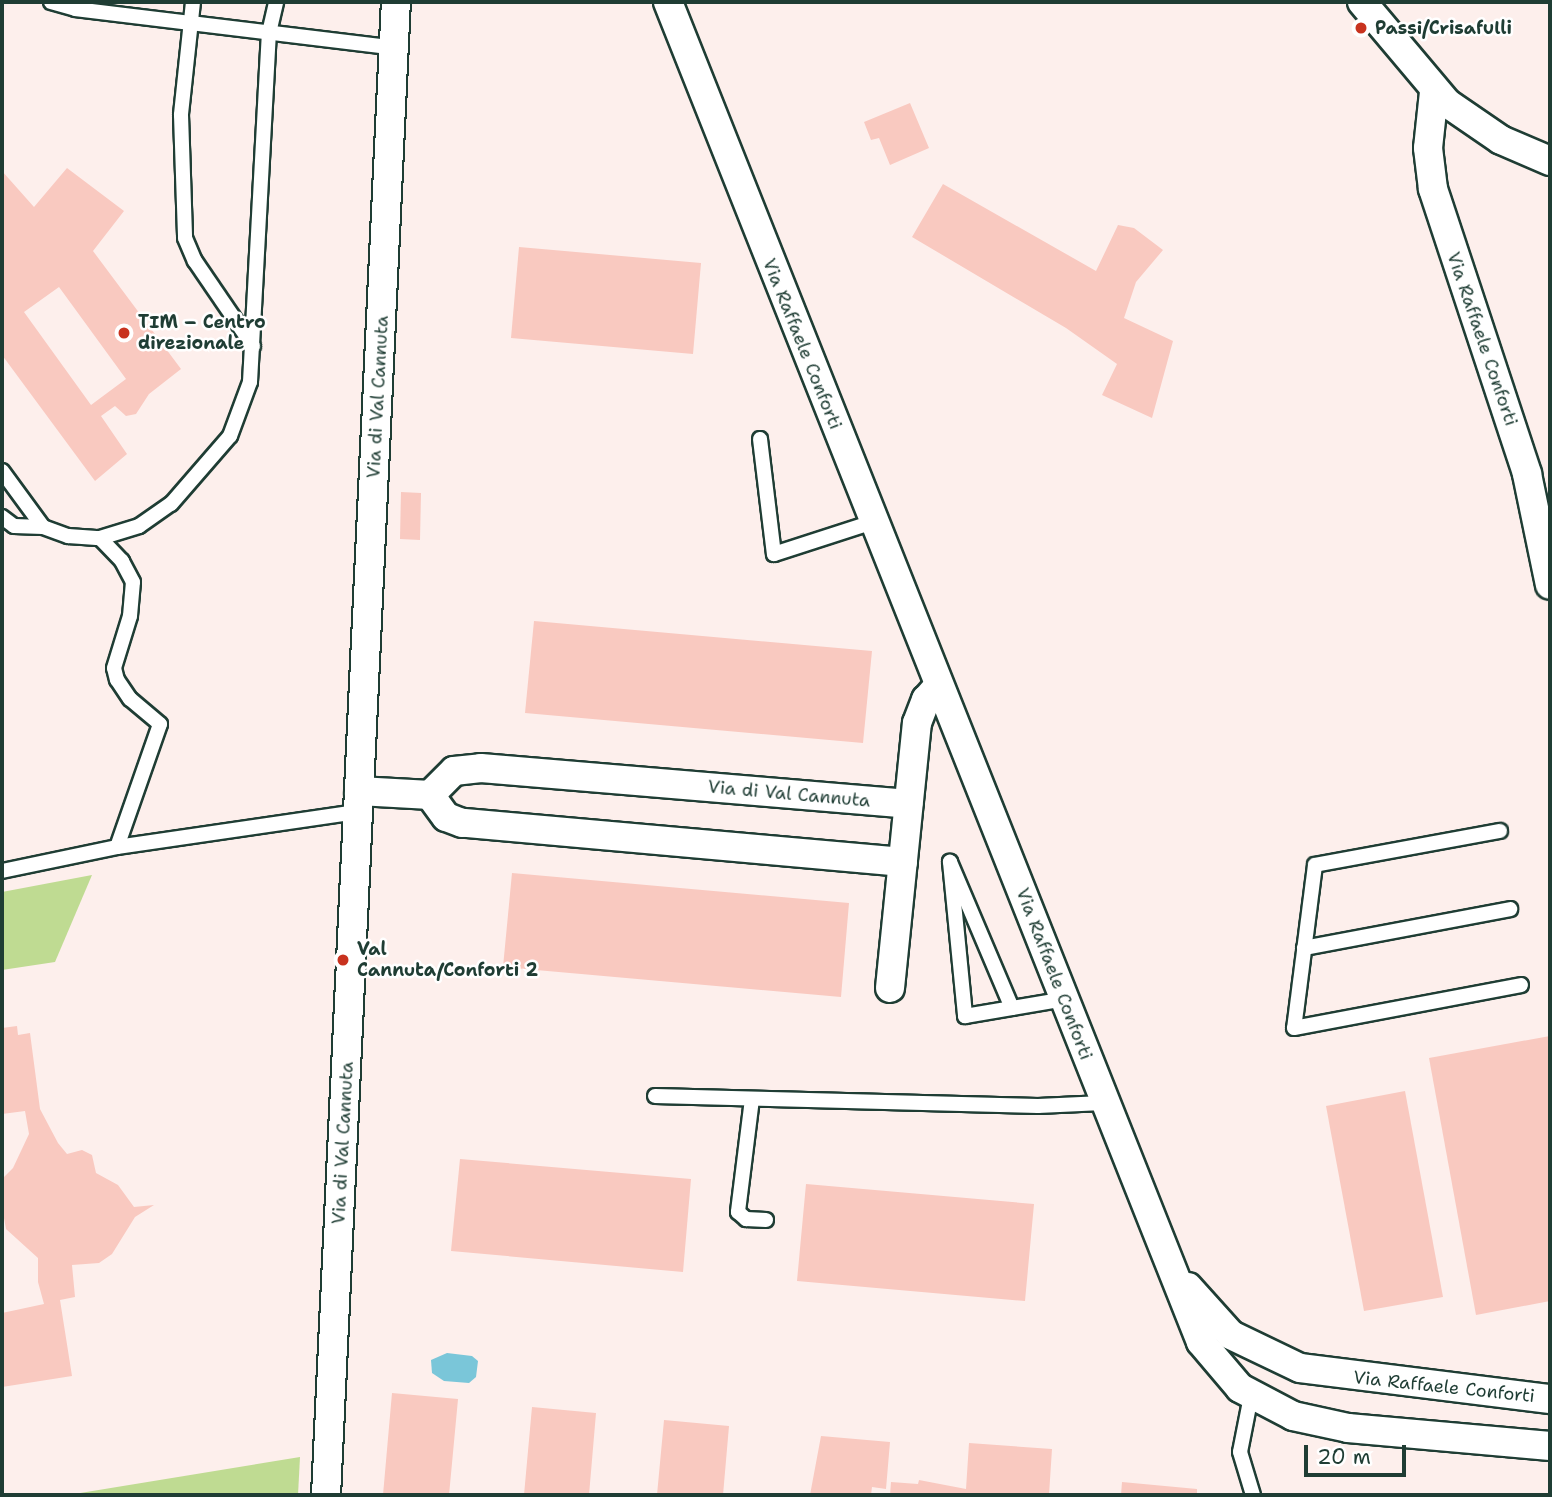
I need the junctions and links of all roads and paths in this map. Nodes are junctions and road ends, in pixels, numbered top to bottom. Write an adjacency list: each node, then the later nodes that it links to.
1 (51, 2): 7 (lane)
2 (192, 2): 7 (lane)
3 (276, 2): 8 (lane)
4 (397, 2): 9 (street, Via di Val Cannuta)
5 (668, 2): 16 (street, Via Raffaele Conforti)
6 (1362, 2): 10 (street)
7 (192, 24): 8 (lane); 12 (lane)
8 (269, 33): 9 (lane); 12 (lane)
9 (394, 48): 22 (street, Via di Val Cannuta)
10 (1434, 92): 11 (street); 19 (street, Via Raffaele Conforti)
11 (1550, 161)
12 (253, 345): 18 (lane)
13 (760, 439): 16 (lane)
14 (2, 471): 17 (lane)
15 (2, 517): 17 (lane)
16 (873, 522): 20 (street, Via Raffaele Conforti)
17 (43, 527): 18 (lane)
18 (100, 538): 25 (lane)
19 (1550, 585)
20 (938, 686): 23 (street); 32 (street, Via Raffaele Conforti)
21 (430, 795): 22 (street); 23 (street, Via di Val Cannuta); 26 (street)
22 (358, 802): 25 (lane); 42 (street, Via di Val Cannuta)
23 (908, 804): 26 (street)
24 (1500, 831): 29 (lane)
25 (117, 847): 27 (lane)
26 (903, 862): 31 (street)
27 (2, 871)
28 (1510, 909): 29 (lane)
29 (1304, 948): 30 (lane)
30 (1521, 985)
31 (891, 988)
32 (1065, 999): 33 (lane); 36 (street, Via Raffaele Conforti)
33 (1012, 1008): 33 (lane)
34 (655, 1096): 35 (lane)
35 (752, 1099): 36 (lane); 37 (lane)
36 (1103, 1102): 38 (street, Via Raffaele Conforti)
37 (766, 1220)
38 (1171, 1261): 39 (street, Via Raffaele Conforti); 40 (street, Via Raffaele Conforti)
39 (1251, 1396): 41 (street, Via Raffaele Conforti); 43 (lane)
40 (1550, 1399)
41 (1550, 1446)
42 (326, 1495)
43 (1253, 1495)

